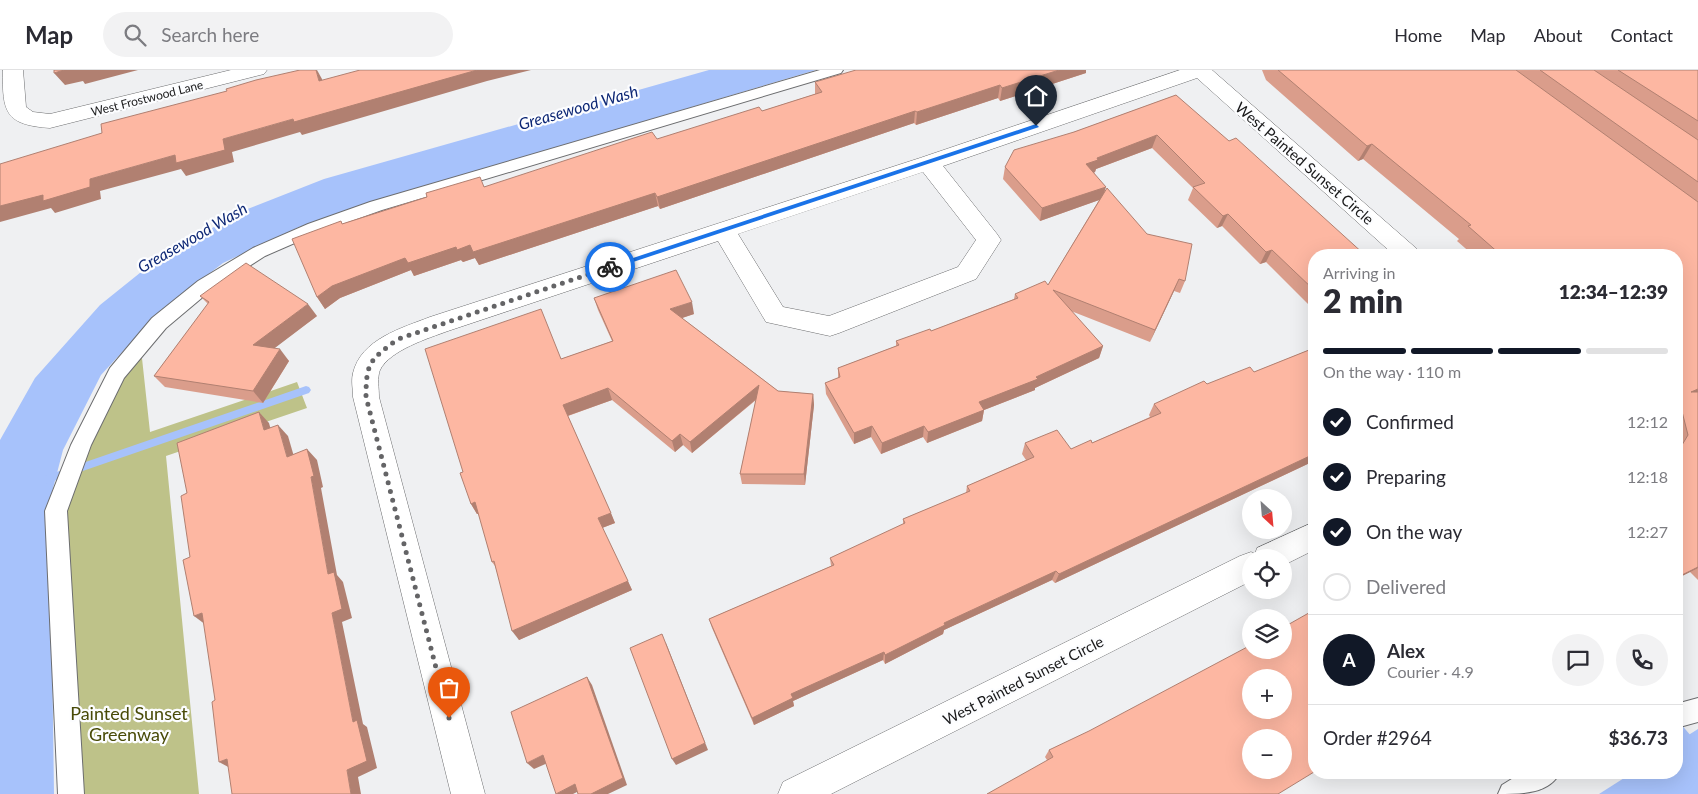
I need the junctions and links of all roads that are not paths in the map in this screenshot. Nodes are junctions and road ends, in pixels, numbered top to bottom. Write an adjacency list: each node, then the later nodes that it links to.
1 (13, 70): 5 (street)
2 (257, 70): 5 (street, West Frostwood Lane)
3 (836, 70): 16 (lane)
4 (1200, 70): 7 (street, West Painted Sunset Circle); 9 (street, West Painted Sunset Circle)
5 (34, 120): 6 (street)
6 (13, 132)
7 (928, 163): 8 (street, West Painted Sunset Circle); 8 (street)
8 (724, 230): 17 (street, West Painted Sunset Circle)
9 (1402, 249)
10 (1308, 537): 11 (street)
11 (1285, 549)
12 (1242, 570): 18 (street, West Painted Sunset Circle)
13 (1698, 710): 14 (lane)
14 (1683, 714)
15 (1536, 779): 19 (lane)
16 (71, 794)
17 (468, 794)
18 (795, 794)
19 (1510, 794)

